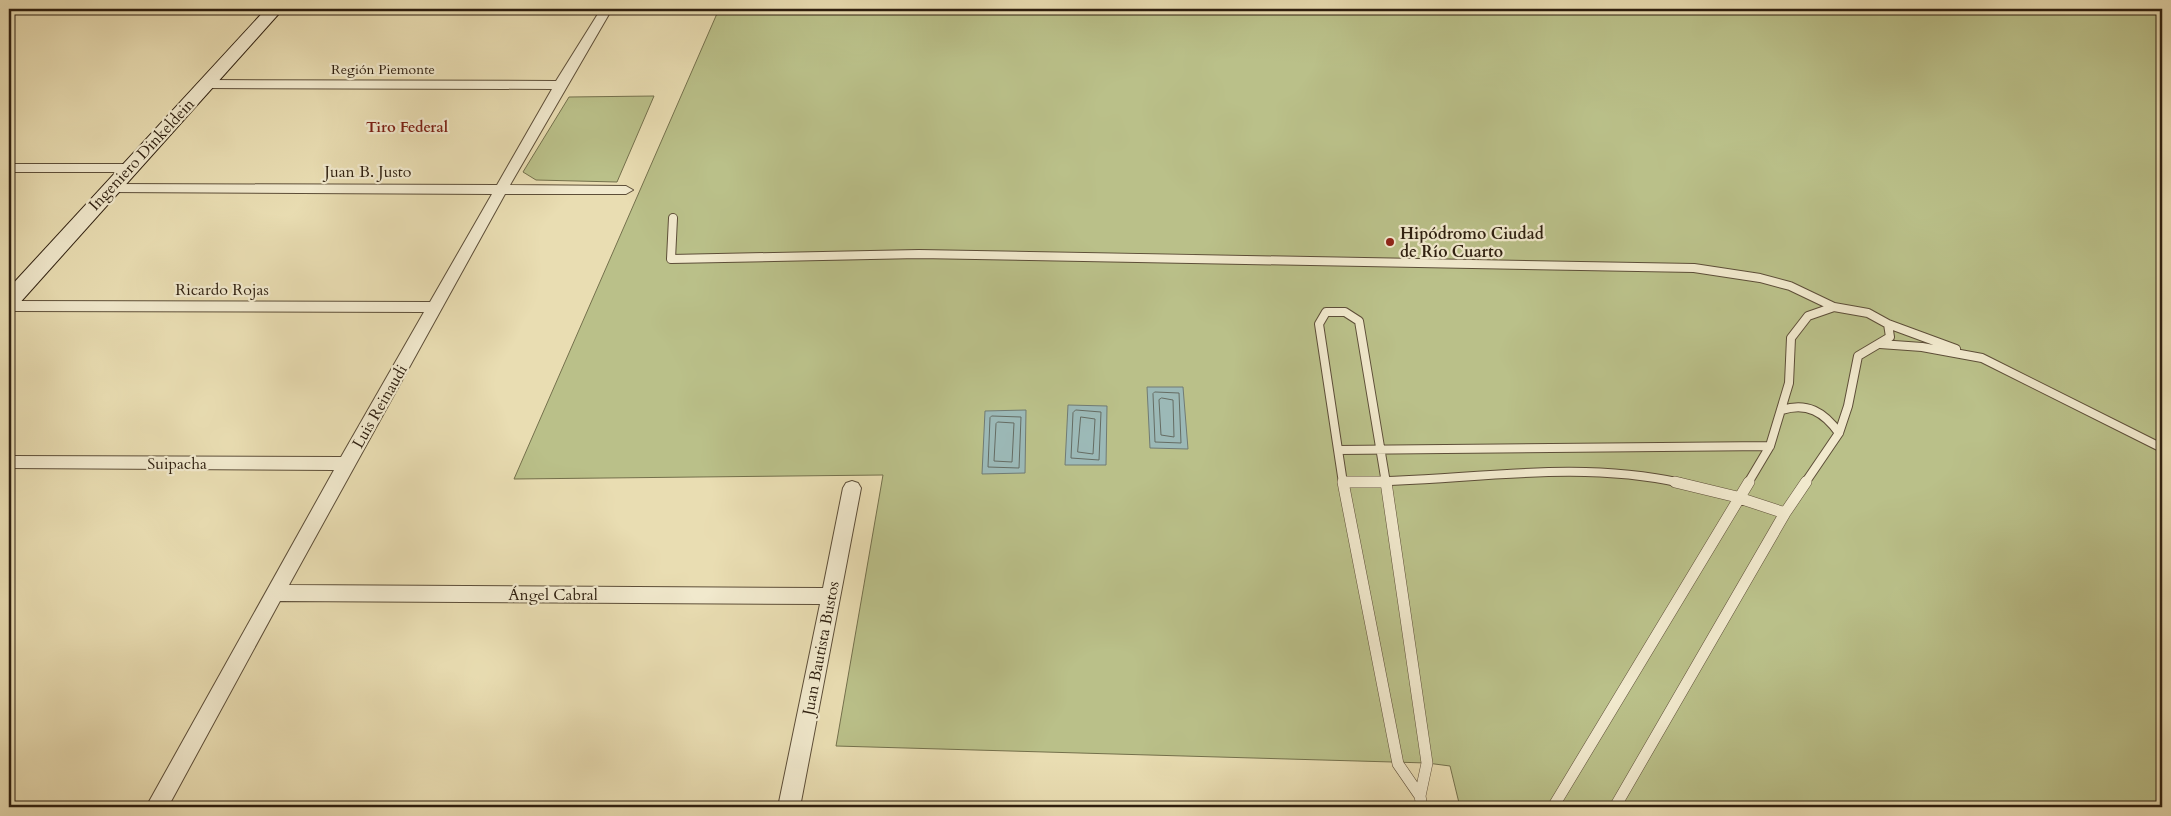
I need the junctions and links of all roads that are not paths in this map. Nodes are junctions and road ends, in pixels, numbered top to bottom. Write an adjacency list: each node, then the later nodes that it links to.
1 (275, 9): 3 (main road, Ingeniero Dinkeldein)
2 (606, 9): 4 (street, Luis Reinaudi)
3 (206, 84): 4 (street, Región Piemonte); 6 (main road, Ingeniero Dinkeldein)
4 (560, 85): 8 (street, Luis Reinaudi)
5 (9, 168): 6 (street)
6 (127, 168): 7 (main road, Ingeniero Dinkeldein)
7 (110, 188): 8 (street, Juan B. Justo); 11 (main road, Ingeniero Dinkeldein)
8 (503, 189): 9 (street, Juan B. Justo); 13 (street, Luis Reinaudi)
9 (626, 190)
10 (673, 218): 14 (lane)
11 (9, 300)
12 (9, 306): 13 (street, Ricardo Rojas)
13 (435, 307): 25 (street, Luis Reinaudi)
14 (1834, 307): 15 (lane); 18 (lane)
15 (1888, 324): 16 (lane); 17 (lane)
16 (1880, 344): 17 (lane); 19 (lane)
17 (1982, 358): 21 (lane)
18 (1782, 410): 19 (lane); 20 (lane)
19 (1839, 433): 30 (lane)
20 (1770, 446): 23 (lane); 29 (lane)
21 (2162, 448)
22 (1338, 450): 23 (lane); 23 (lane); 26 (lane)
23 (1381, 450): 27 (lane)
24 (9, 462): 25 (street, Suipacha)
25 (346, 464): 31 (street, Luis Reinaudi)
26 (1343, 482): 27 (lane); 33 (lane)
27 (1386, 483): 29 (lane); 33 (lane)
28 (852, 488): 32 (street, Juan Bautista Bustos)
29 (1741, 497): 30 (lane); 36 (lane)
30 (1785, 512): 37 (lane)
31 (275, 593): 32 (street, Ángel Cabral); 34 (street, Luis Reinaudi)
32 (830, 596): 35 (street, Juan Bautista Bustos)
33 (1421, 802)
34 (157, 807)
35 (789, 807)
36 (1553, 807)
37 (1615, 807)

